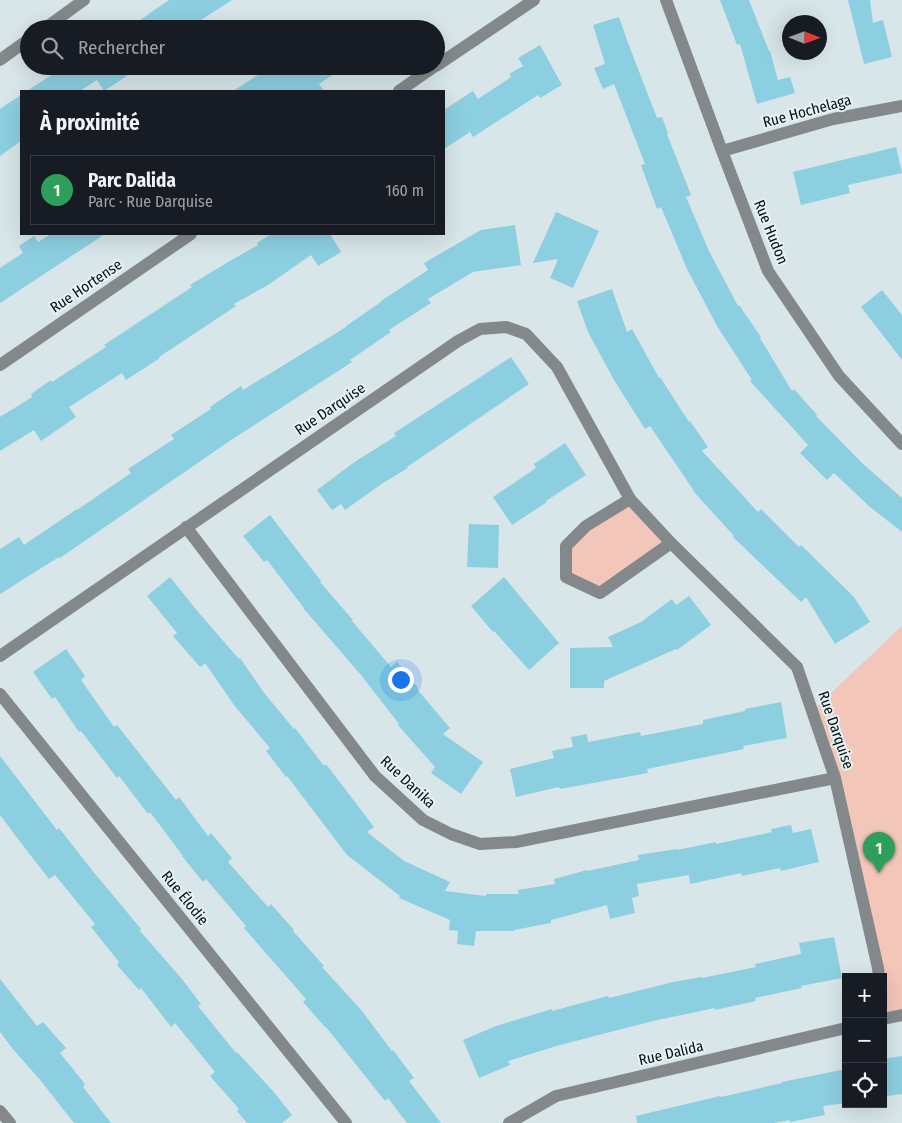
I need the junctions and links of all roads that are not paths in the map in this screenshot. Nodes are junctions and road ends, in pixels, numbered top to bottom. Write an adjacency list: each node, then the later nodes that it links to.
1 (84, 0): 4 (street)
2 (534, 0): 7 (street)
3 (666, 0): 11 (street, Rue Hudon)
4 (56, 20)
5 (20, 46): 6 (street)
6 (0, 60)
7 (445, 60)
8 (423, 75): 9 (street)
9 (400, 90)
10 (902, 106): 11 (street, Rue Hochelaga)
11 (722, 151): 14 (street, Rue Hudon)
12 (190, 235): 13 (street, Rue Hortense)
13 (0, 365)
14 (902, 444)
15 (630, 500): 16 (street, Rue Darquise); 17 (street, Rue Darquise); 17 (street)
16 (186, 527): 18 (street, Rue Darquise); 20 (street, Rue Danika)
17 (671, 543): 20 (street, Rue Darquise)
18 (0, 656)
19 (0, 694): 27 (street, Rue Élodie)
20 (835, 778): 21 (street, Rue Darquise)
21 (879, 973)
22 (902, 1015): 23 (street)
23 (887, 1018)
24 (842, 1029): 28 (street, Rue Dalida)
25 (0, 1111): 26 (street)
26 (10, 1123)
27 (346, 1123)
28 (509, 1123)

